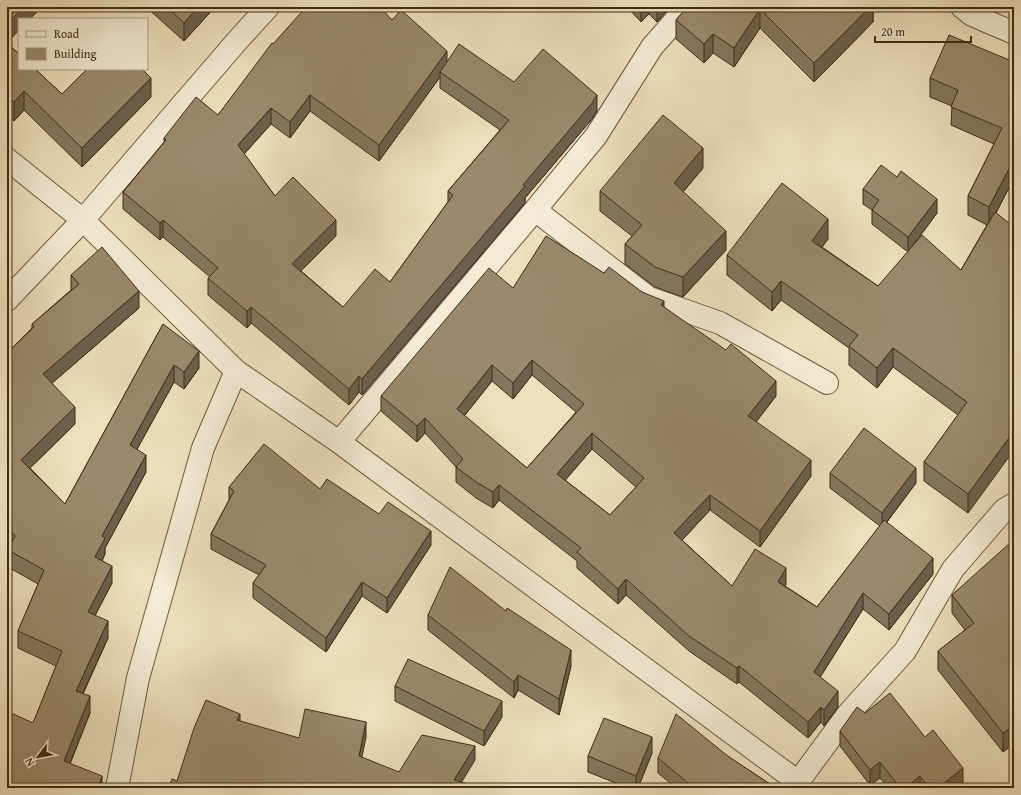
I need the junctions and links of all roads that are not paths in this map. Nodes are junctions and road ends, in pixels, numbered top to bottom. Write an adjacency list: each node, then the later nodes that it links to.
1 (268, 7): 7 (street)
2 (687, 7): 6 (street)
3 (962, 7): 4 (street)
4 (1014, 33)
5 (7, 159): 7 (street)
6 (535, 210): 10 (street); 11 (street)
7 (83, 220): 8 (street); 9 (street)
8 (7, 300)
9 (236, 371): 11 (street); 14 (street)
10 (827, 383)
11 (339, 442): 13 (street)
12 (1014, 504): 13 (street)
13 (800, 785)
14 (117, 788)

